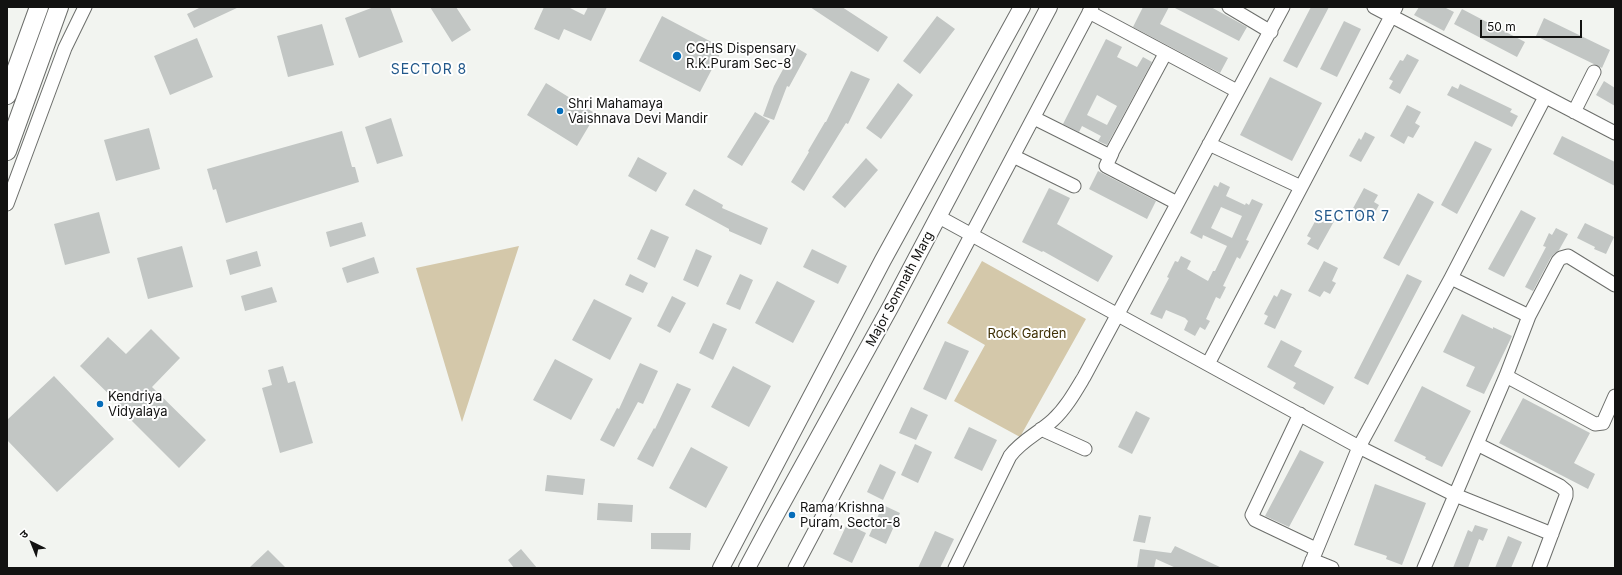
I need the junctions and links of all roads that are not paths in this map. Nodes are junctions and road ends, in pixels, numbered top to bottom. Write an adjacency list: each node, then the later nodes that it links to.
1 (39, 7): 17 (main road)
2 (59, 7): 12 (main road)
3 (85, 7): 13 (street)
4 (1022, 7): 47 (street)
5 (1049, 7): 30 (street, Major Somnath Marg)
6 (1230, 7): 11 (street)
7 (1283, 7): 11 (street)
8 (1374, 7): 10 (street)
9 (1090, 10): 14 (street); 20 (street)
10 (1393, 12): 18 (street); 27 (street)
11 (1271, 32): 16 (street)
12 (46, 42): 13 (street); 23 (main road)
13 (65, 48): 29 (street)
14 (1166, 54): 16 (street); 24 (street)
15 (1594, 72): 19 (street)
16 (1237, 91): 22 (street)
17 (7, 94)
18 (1545, 97): 19 (street); 32 (street)
19 (1574, 112): 21 (street)
20 (1034, 118): 24 (street); 25 (street)
21 (1615, 133)
22 (1209, 144): 27 (street); 28 (street)
23 (7, 151)
24 (1112, 153): 28 (street)
25 (1013, 156): 26 (street); 31 (street)
26 (1074, 186)
27 (1302, 187): 36 (street)
28 (1177, 203): 34 (street)
29 (7, 204)
30 (939, 217): 31 (street); 48 (street, Major Somnath Marg)
31 (972, 235): 34 (street); 49 (street)
32 (1451, 278): 35 (street); 42 (street)
33 (1615, 285): 35 (street)
34 (1117, 314): 36 (street); 40 (street)
35 (1529, 316): 37 (street)
36 (1208, 364): 39 (street)
37 (1506, 376): 38 (street); 41 (street)
38 (1615, 396)
39 (1300, 414): 42 (street); 46 (street)
40 (1041, 429): 43 (street); 50 (street)
41 (1477, 444): 44 (street); 45 (street)
42 (1359, 447): 44 (street); 46 (street)
43 (1085, 450)
44 (1455, 495): 45 (street); 52 (street)
45 (1552, 534): 53 (street)
46 (1312, 559): 51 (street)
47 (721, 568)
48 (747, 568)
49 (795, 568)
50 (955, 568)
51 (1332, 568)
52 (1424, 568)
53 (1539, 568)

